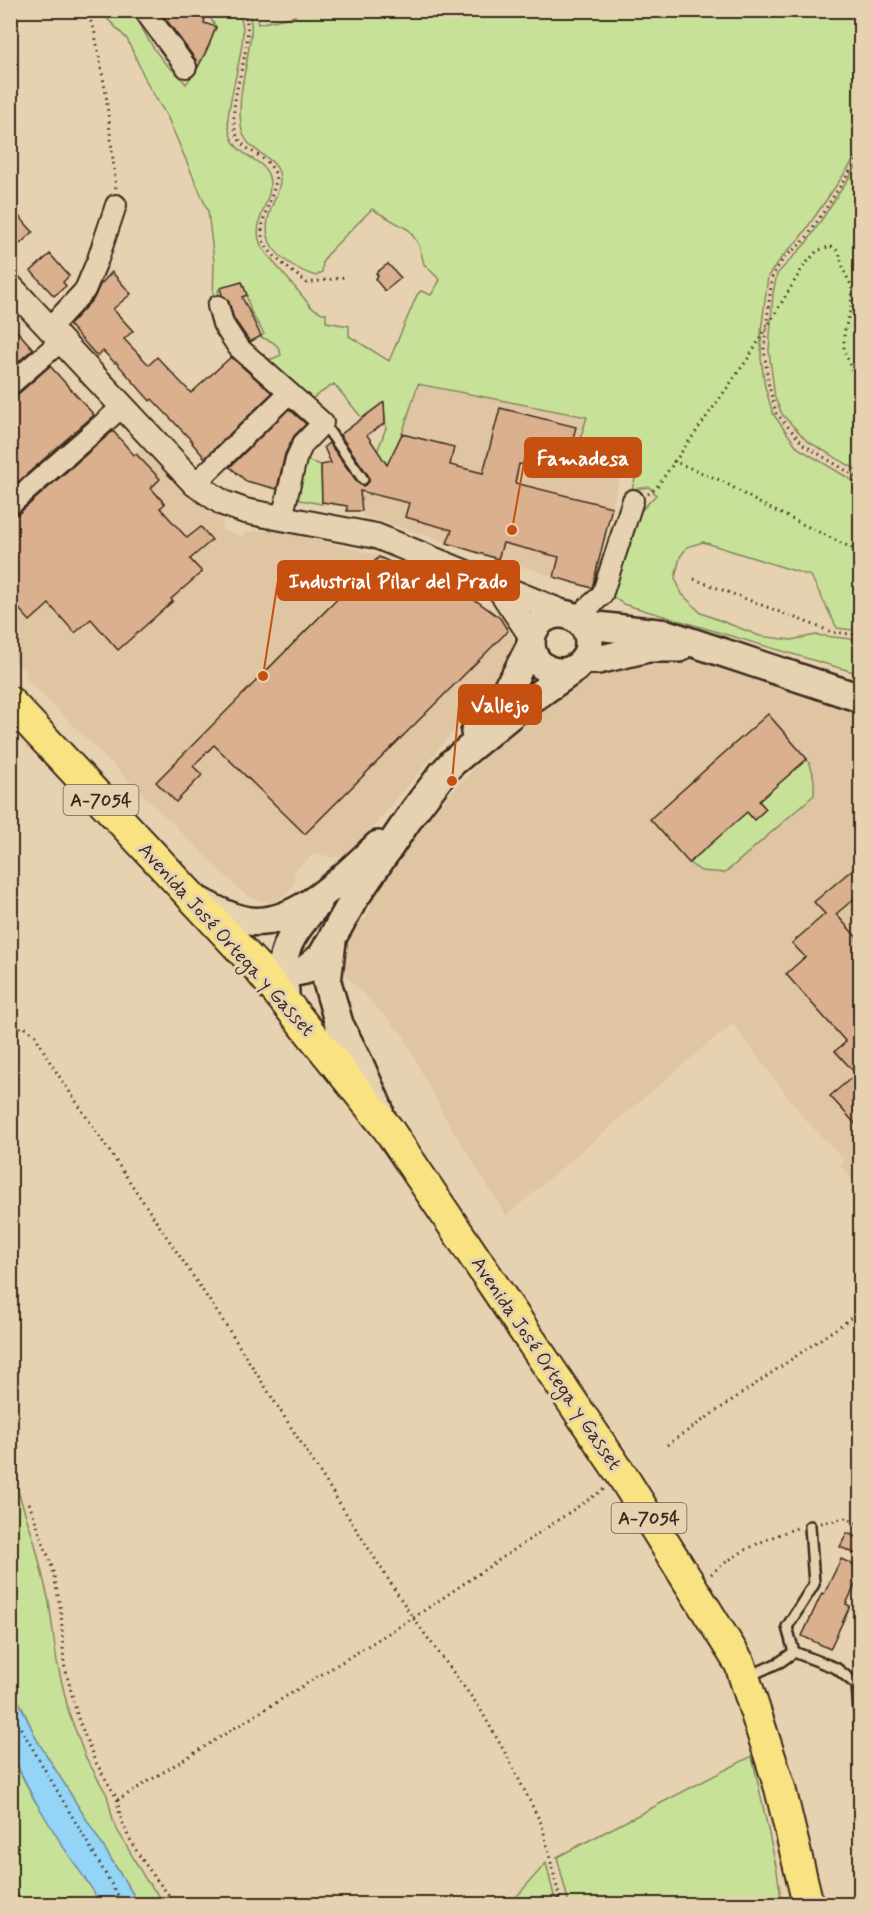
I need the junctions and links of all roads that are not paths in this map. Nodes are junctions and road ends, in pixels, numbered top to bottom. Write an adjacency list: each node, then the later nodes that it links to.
1 (144, 10): 2 (street)
2 (186, 67)
3 (116, 205): 6 (street)
4 (10, 286): 6 (street)
5 (218, 306): 8 (street)
6 (56, 334): 7 (street); 9 (street)
7 (10, 385)
8 (289, 393): 10 (street); 12 (street)
9 (122, 407): 12 (street); 14 (street)
10 (323, 423): 11 (lane); 15 (street)
11 (363, 479)
12 (195, 484): 15 (street)
13 (633, 500): 17 (street)
14 (10, 505)
15 (282, 518): 16 (street)
16 (498, 587): 17 (street); 18 (street)
17 (572, 617): 18 (main road); 19 (main road); 20 (main road)
18 (532, 641): 20 (main road); 23 (main road)
19 (710, 648): 20 (main road); 21 (main road)
20 (580, 664): 23 (main road)
21 (861, 698)
22 (10, 702): 26 (main road, Avenida José Ortega y Gasset / A-7054)
23 (453, 762): 24 (main road)
24 (414, 811): 25 (main road); 27 (main road)
25 (333, 887): 26 (main road); 28 (main road)
26 (192, 898): 28 (main road, Avenida José Ortega y Gasset / A-7054)
27 (332, 941): 28 (main road); 29 (main road, Avenida José Ortega y Gasset / A-7054)
28 (269, 971): 29 (main road, Avenida José Ortega y Gasset / A-7054)
29 (388, 1128): 32 (main road, Avenida José Ortega y Gasset / A-7054)
30 (810, 1526): 31 (lane)
31 (794, 1652): 32 (lane); 33 (lane)
32 (745, 1678): 34 (main road, Avenida José Ortega y Gasset / A-7054)
33 (861, 1726)
34 (808, 1905)

